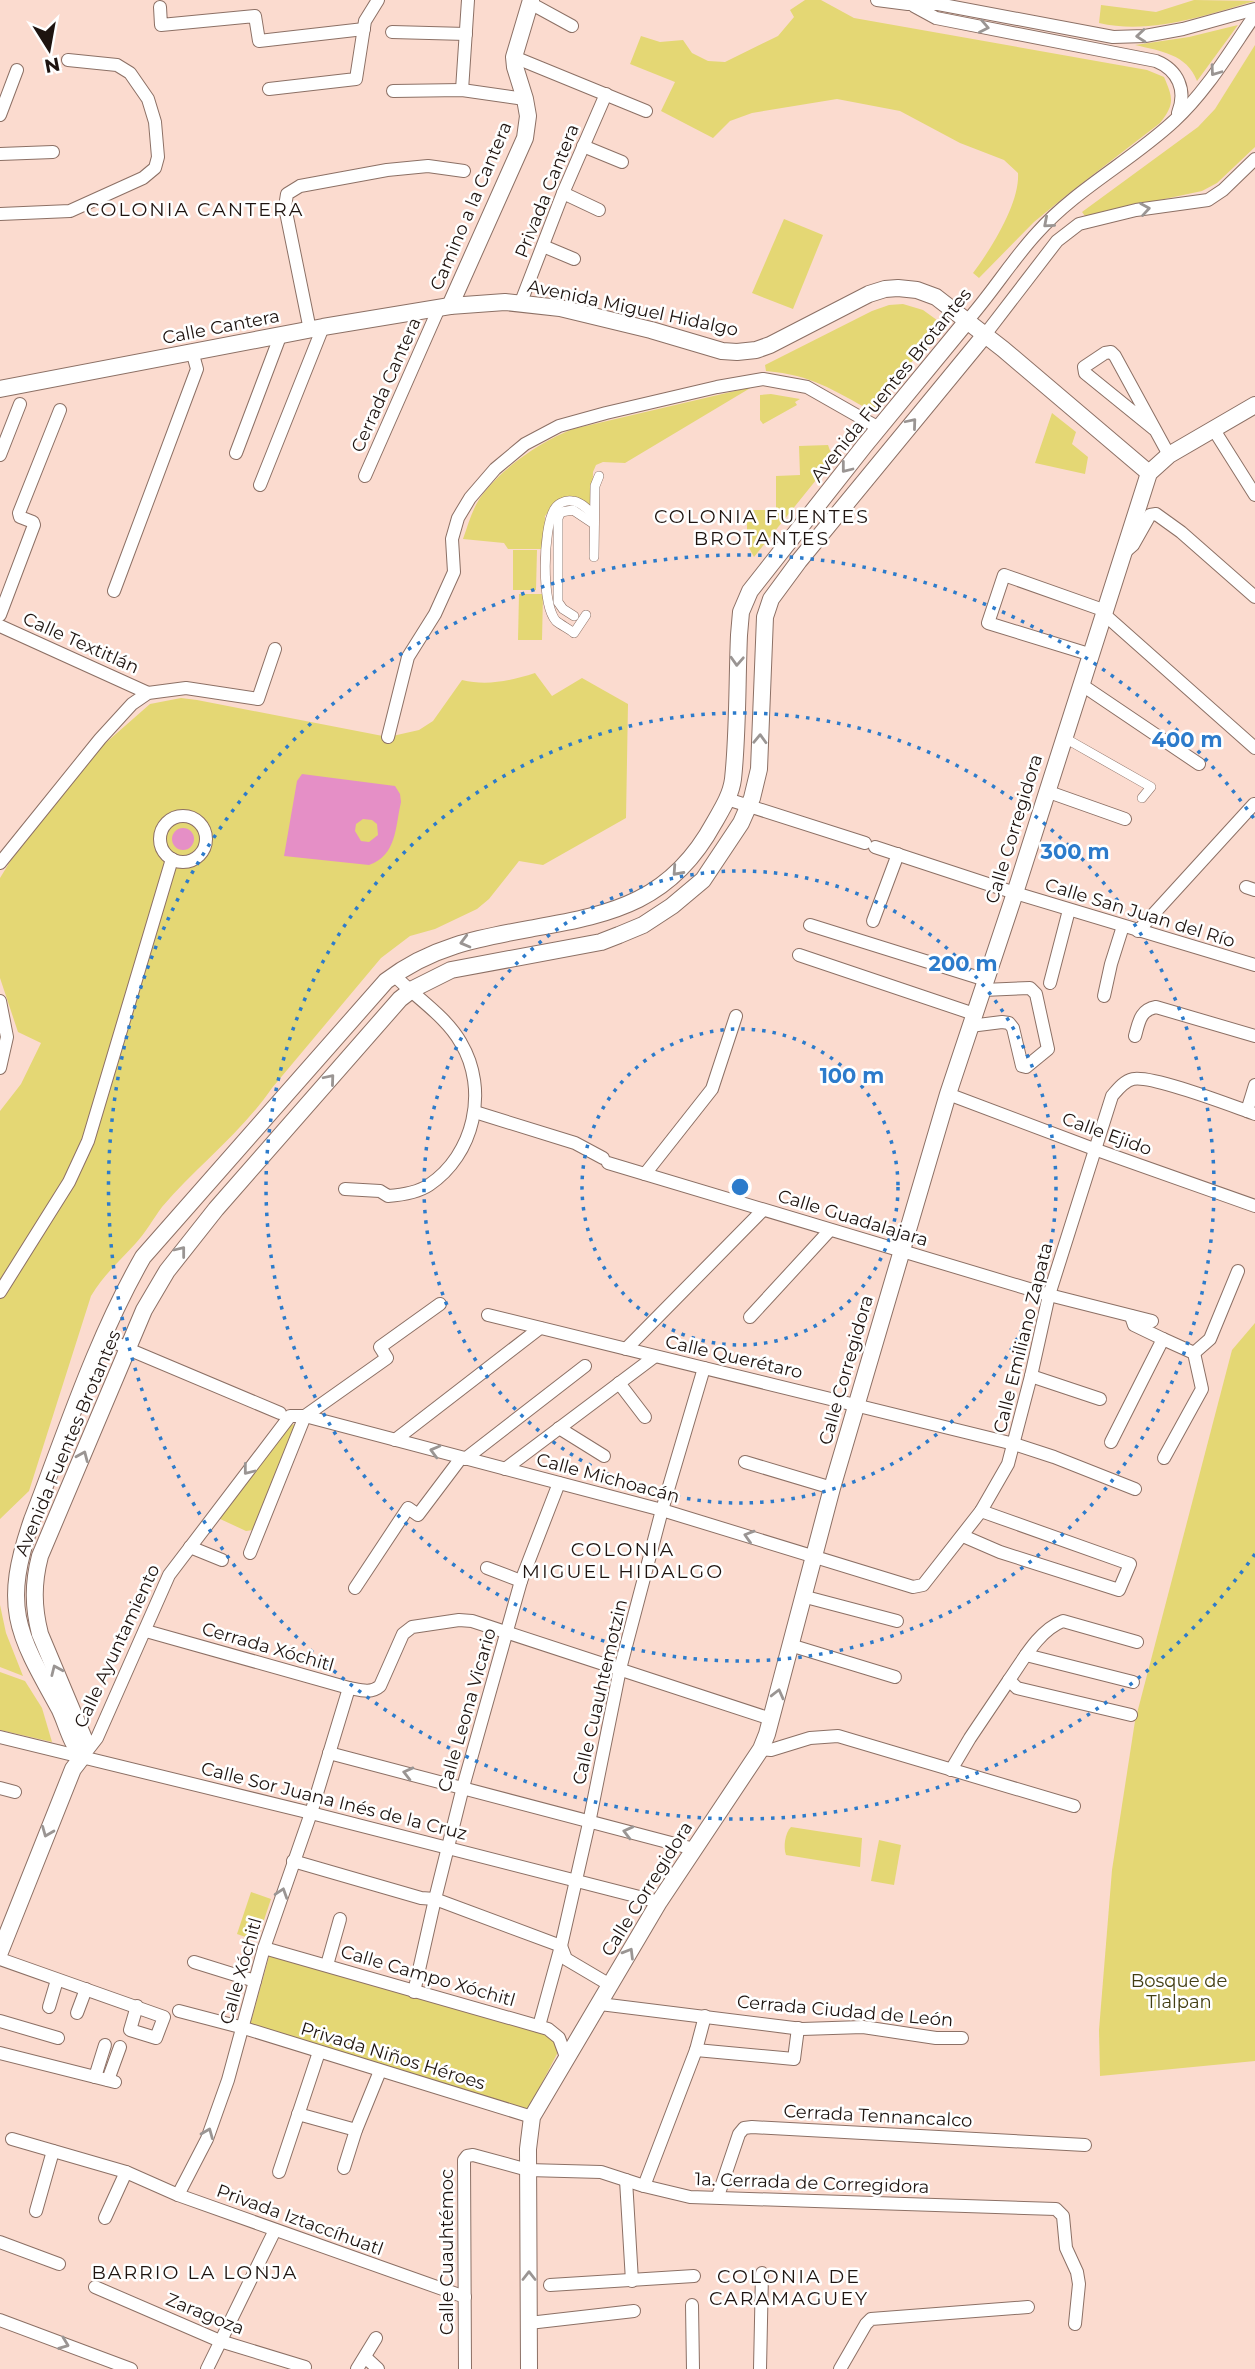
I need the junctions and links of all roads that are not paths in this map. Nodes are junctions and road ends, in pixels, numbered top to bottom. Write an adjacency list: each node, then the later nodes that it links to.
1 (378, 0): 10 (street)
2 (468, 0): 12 (street)
3 (877, 0): 5 (street)
4 (531, 1): 9 (street); 13 (street)
5 (916, 4): 7 (street, one-way to 5); 23 (street, one-way to 23)
6 (160, 7): 10 (street)
7 (1255, 9)
8 (1255, 15): 23 (street, Avenida Fuentes Brotantes, one-way to 23)
9 (572, 26)
10 (364, 29): 16 (street)
11 (392, 32): 12 (street)
12 (466, 34): 17 (street)
13 (514, 57): 19 (street); 20 (street, Camino a la Cantera)
14 (68, 60): 32 (street)
15 (17, 70): 22 (street)
16 (269, 89)
17 (462, 90): 18 (street); 20 (street)
18 (393, 91)
19 (606, 94): 21 (street); 24 (street, Privada Cantera)
20 (526, 100): 36 (street, Camino a la Cantera)
21 (646, 111)
22 (0, 115)
23 (1175, 120): 37 (street, Avenida Fuentes Brotantes, one-way to 37)
24 (583, 146): 28 (street); 30 (street, Privada Cantera)
25 (53, 152): 26 (street)
26 (0, 153)
27 (1255, 159): 40 (street, Avenida Fuentes Brotantes, one-way to 27)
28 (622, 162)
29 (464, 171): 38 (street)
30 (563, 193): 31 (street); 33 (street, Privada Cantera)
31 (599, 210)
32 (0, 214)
33 (543, 246): 34 (street); 35 (street, Privada Cantera)
34 (574, 259)
35 (521, 302): 36 (street, Avenida Miguel Hidalgo); 37 (street, Avenida Miguel Hidalgo)
36 (445, 307): 38 (street, Calle Cantera); 53 (street, Cerrada Cantera)
37 (967, 321): 40 (street, Avenida Miguel Hidalgo); 46 (street, Avenida Fuentes Brotantes)
38 (317, 328): 39 (street, Calle Cantera); 55 (street)
39 (282, 334): 41 (street, Calle Cantera); 49 (street)
40 (985, 336): 52 (street, Avenida Miguel Hidalgo); 58 (street, Avenida Fuentes Brotantes, one-way to 40)
41 (192, 351): 42 (street, Calle Cantera); 62 (street)
42 (0, 388)
43 (20, 404): 50 (street)
44 (1255, 405): 48 (street, Calle Corregidora)
45 (60, 410): 65 (street)
46 (879, 428): 57 (street, Avenida Fuentes Brotantes, one-way to 57); 73 (street)
47 (1154, 429): 47 (street); 51 (street)
48 (1214, 430): 51 (street, Calle Corregidora); 56 (street)
49 (236, 453)
50 (0, 455)
51 (1169, 455): 52 (street, Calle Corregidora)
52 (1149, 473): 60 (street, Calle Corregidora)
53 (365, 476)
54 (599, 476): 59 (street)
55 (260, 485)
56 (1255, 495)
57 (822, 499): 58 (street); 79 (street, Avenida Fuentes Brotantes, one-way to 79)
58 (838, 514): 81 (street, Avenida Fuentes Brotantes, one-way to 58)
59 (594, 520): 61 (street); 66 (street); 67 (street)
60 (1122, 554): 63 (street); 64 (street, Calle Corregidora)
61 (594, 557)
62 (114, 592)
63 (1255, 597)
64 (1105, 613): 70 (street, Calle Corregidora); 70 (street); 75 (street)
65 (0, 615)
66 (586, 615)
67 (574, 616)
68 (0, 626): 72 (street, Calle Textitlán)
69 (275, 649): 72 (street)
70 (1092, 655): 71 (street, Calle Corregidora)
71 (1082, 685): 74 (street, Calle Corregidora); 76 (street)
72 (148, 693): 85 (street)
73 (388, 737)
74 (1063, 737): 77 (street, Calle Corregidora); 78 (street)
75 (1255, 748)
76 (1199, 764)
77 (1046, 791): 82 (street); 86 (street, Calle Corregidora)
78 (1142, 798)
79 (727, 799): 81 (street, Calle San Juan del Río); 94 (street, Avenida Fuentes Brotantes, one-way to 94)
80 (1254, 804): 91 (street)
81 (749, 806): 83 (street, Calle San Juan del Río); 97 (street, Avenida Fuentes Brotantes)
82 (1125, 818)
83 (898, 854): 86 (street, Calle San Juan del Río); 88 (street)
84 (172, 859): 117 (street)
85 (0, 863)
86 (1015, 893): 87 (street, Calle San Juan del Río); 96 (street, Calle Corregidora)
87 (1069, 910): 90 (street, Calle San Juan del Río); 95 (street)
88 (873, 922)
89 (810, 925): 96 (street)
90 (1123, 926): 91 (street, Calle San Juan del Río); 98 (street)
91 (1138, 931): 93 (street, Calle San Juan del Río)
92 (799, 955): 101 (street)
93 (1255, 965)
94 (394, 975): 97 (street); 125 (street, Avenida Fuentes Brotantes)
95 (1050, 983)
96 (984, 985): 101 (street, Calle Corregidora); 101 (street)
97 (409, 992): 107 (street); 127 (street, Avenida Fuentes Brotantes, one-way to 97)
98 (1104, 996)
99 (0, 1000): 104 (street)
100 (736, 1016): 110 (street)
101 (972, 1020): 106 (street, Calle Corregidora)
102 (1135, 1035): 103 (street)
103 (1255, 1036)
104 (0, 1068)
105 (1255, 1084): 108 (street)
106 (948, 1094): 109 (street, Calle Ejido); 115 (street, Calle Corregidora)
107 (475, 1112): 110 (street, Calle Guadalajara); 111 (street)
108 (1251, 1113): 109 (street, Calle Emiliano Zapata)
109 (1094, 1149): 112 (street, Calle Ejido); 118 (street, Calle Emiliano Zapata)
110 (645, 1174): 113 (street, Calle Guadalajara)
111 (345, 1189)
112 (1255, 1206)
113 (763, 1210): 114 (street, Calle Guadalajara); 128 (street)
114 (830, 1230): 115 (street, Calle Guadalajara); 122 (street)
115 (901, 1251): 118 (street, Calle Guadalajara); 136 (street, Calle Corregidora)
116 (1238, 1271): 129 (street)
117 (0, 1292)
118 (1049, 1296): 121 (street, Calle Guadalajara); 133 (street, Calle Emiliano Zapata)
119 (440, 1304): 138 (street)
120 (488, 1315): 124 (street, Calle Querétaro)
121 (1131, 1316): 123 (street, Calle Guadalajara); 126 (street)
122 (750, 1317)
123 (1152, 1321)
124 (540, 1328): 128 (street, Calle Querétaro); 141 (street)
125 (104, 1336): 127 (street, Calle Michoacán); 155 (street, Avenida Fuentes Brotantes)
126 (1163, 1339): 129 (street); 142 (street)
127 (128, 1349): 137 (street, Calle Michoacán); 156 (street, Avenida Fuentes Brotantes, one-way to 127)
128 (625, 1349): 130 (street, Calle Querétaro)
129 (1194, 1353): 145 (street)
130 (654, 1357): 132 (street, Calle Querétaro); 134 (street)
131 (585, 1366): 146 (street)
132 (704, 1368): 136 (street, Calle Querétaro); 152 (street, Calle Cuauhtemotzin)
133 (1031, 1376): 135 (street); 143 (street, Calle Emiliano Zapata)
134 (620, 1383): 139 (street); 140 (street)
135 (1100, 1399)
136 (856, 1404): 143 (street, Calle Querétaro); 150 (street, Calle Corregidora)
137 (285, 1414): 138 (street, Calle Michoacán); 157 (street, Calle Ayuntamiento, one-way to 157)
138 (305, 1416): 141 (street, Calle Michoacán); 158 (street)
139 (645, 1417)
140 (559, 1428): 144 (street); 148 (street)
141 (395, 1440): 146 (street, Calle Michoacán, one-way to 141)
142 (1111, 1442)
143 (1014, 1444): 151 (street, Calle Querétaro); 153 (street, Calle Emiliano Zapata)
144 (604, 1457)
145 (1164, 1458)
146 (463, 1459): 148 (street, Calle Michoacán); 164 (street)
147 (745, 1462): 150 (street)
148 (505, 1469): 149 (street, Calle Michoacán)
149 (559, 1483): 152 (street, Calle Michoacán); 162 (street, Calle Leona Vicario)
150 (832, 1488): 159 (street, Calle Corregidora)
151 (1135, 1489)
152 (662, 1510): 159 (street, Calle Michoacán, one-way to 152); 172 (street, Calle Cuauhtemotzin)
153 (981, 1511): 154 (street, Calle Emiliano Zapata); 154 (street)
154 (964, 1536): 163 (street, Calle Emiliano Zapata)
155 (26, 1538): 156 (street); 182 (street, Avenida Fuentes Brotantes)
156 (44, 1546): 182 (street, Avenida Fuentes Brotantes, one-way to 156)
157 (190, 1547): 160 (street); 167 (street, Calle Ayuntamiento)
158 (250, 1553)
159 (814, 1556): 163 (street, Calle Michoacán); 165 (street, Calle Corregidora)
160 (222, 1560)
161 (487, 1568): 162 (street)
162 (521, 1581): 168 (street, Calle Leona Vicario)
163 (913, 1587)
164 (355, 1588)
165 (802, 1596): 166 (street); 170 (street, Calle Corregidora)
166 (897, 1622)
167 (146, 1631): 176 (street, Cerrada Xóchitl); 182 (street, Calle Ayuntamiento)
168 (507, 1631): 172 (street); 176 (street, Cerrada Xóchitl); 184 (street, Calle Leona Vicario)
169 (1137, 1642): 171 (street)
170 (790, 1645): 173 (street); 178 (street, Calle Corregidora, one-way to 170)
171 (1026, 1655): 174 (street); 175 (street)
172 (620, 1669): 178 (street); 189 (street, Calle Cuauhtemotzin)
173 (895, 1677)
174 (1009, 1680): 177 (street); 183 (street)
175 (1133, 1682)
176 (349, 1688): 181 (street, Calle Xóchitl)
177 (1131, 1715)
178 (771, 1719): 180 (street, Calle Corregidora)
179 (0, 1737): 182 (street, Calle Sor Juana Inés de la Cruz)
180 (761, 1749): 183 (street); 191 (street, Calle Corregidora)
181 (329, 1753): 184 (street, one-way to 181); 188 (street, Calle Xóchitl)
182 (83, 1756): 188 (street, Calle Sor Juana Inés de la Cruz); 199 (street, Calle Ayuntamiento, one-way to 199)
183 (951, 1770): 187 (street)
184 (463, 1787): 189 (street); 190 (street, Calle Leona Vicario)
185 (0, 1788): 186 (street)
186 (15, 1792)
187 (1074, 1806)
188 (311, 1813): 190 (street, Calle Sor Juana Inés de la Cruz); 192 (street, Calle Xóchitl)
189 (589, 1823): 191 (street, one-way to 189); 193 (street, Calle Cuauhtemotzin)
190 (448, 1847): 193 (street, Calle Sor Juana Inés de la Cruz); 194 (street, Calle Leona Vicario)
191 (694, 1849): 195 (street, Calle Corregidora)
192 (293, 1861): 194 (street); 198 (street, Calle Xóchitl, one-way to 192)
193 (575, 1879): 195 (street, Calle Sor Juana Inés de la Cruz); 197 (street, Calle Cuauhtemotzin)
194 (435, 1899): 197 (street); 207 (street, Calle Leona Vicario)
195 (659, 1902): 205 (street, Calle Corregidora, one-way to 195)
196 (340, 1919): 202 (street)
197 (561, 1946): 205 (street); 215 (street, Calle Cuauhtemotzin)
198 (264, 1948): 202 (street, Calle Campo Xóchitl); 204 (street, Calle Xóchitl)
199 (0, 1952)
200 (0, 1959): 203 (street)
201 (194, 1962): 204 (street)
202 (327, 1965): 207 (street, Calle Campo Xóchitl)
203 (57, 1980): 206 (street); 210 (street)
204 (255, 1981): 216 (street, Calle Xóchitl)
205 (610, 1985): 208 (street, Calle Corregidora)
206 (86, 1989): 209 (street); 212 (street)
207 (414, 1992): 215 (street, Calle Campo Xóchitl)
208 (600, 2004): 213 (street, Cerrada Ciudad de León); 225 (street, Calle Corregidora)
209 (137, 2006)
210 (49, 2007)
211 (179, 2011): 216 (street, Privada Niños Héroes)
212 (77, 2013)
213 (705, 2016): 217 (street, Cerrada Ciudad de León); 222 (street)
214 (0, 2021): 218 (street)
215 (539, 2026): 225 (street, Calle Campo Xóchitl)
216 (244, 2028): 223 (street, Privada Niños Héroes); 240 (street, Calle Xóchitl, one-way to 216)
217 (798, 2028): 219 (street, Cerrada Ciudad de León); 222 (street)
218 (58, 2038)
219 (962, 2038)
220 (105, 2045): 227 (street)
221 (121, 2047): 227 (street)
222 (696, 2050): 239 (street)
223 (319, 2052): 226 (street, Privada Niños Héroes); 228 (street)
224 (0, 2053): 227 (street)
225 (566, 2057): 229 (street, Calle Corregidora)
226 (380, 2071): 229 (street, Privada Niños Héroes); 230 (street)
227 (106, 2080)
228 (298, 2114): 230 (street); 237 (street)
229 (532, 2117): 235 (street, Calle Corregidora)
230 (356, 2130): 234 (street)
231 (12, 2139): 233 (street, Privada Iztaccíhuatl)
232 (1085, 2145): 241 (street, Cerrada Tennancalco)
233 (53, 2151): 236 (street, Privada Iztaccíhuatl); 242 (street)
234 (344, 2168)
235 (528, 2170): 238 (street, 1a. Cerrada de Corregidora); 252 (street, Calle Cuauhtémoc); 257 (street, Calle Corregidora, one-way to 235)
236 (125, 2172): 240 (street, Privada Iztaccíhuatl); 243 (street)
237 (279, 2172)
238 (626, 2180): 239 (street, 1a. Cerrada de Corregidora); 249 (street)
239 (644, 2186): 241 (street, 1a. Cerrada de Corregidora)
240 (178, 2194): 244 (street, Privada Iztaccíhuatl)
241 (718, 2196): 258 (street, 1a. Cerrada de Corregidora)
242 (36, 2211)
243 (105, 2218)
244 (275, 2230): 252 (street, Privada Iztaccíhuatl); 260 (street)
245 (0, 2242): 246 (street)
246 (59, 2264)
247 (762, 2273): 270 (street)
248 (694, 2276): 249 (street)
249 (632, 2281): 250 (street)
250 (550, 2285)
251 (95, 2287): 260 (street, Zaragoza)
252 (465, 2297): 267 (street, Calle Cuauhtémoc)
253 (692, 2305): 269 (street)
254 (1028, 2307): 271 (street)
255 (635, 2311): 257 (street)
256 (0, 2320): 263 (street, one-way to 263)
257 (529, 2323): 268 (street, Calle Corregidora)
258 (1075, 2325)
259 (376, 2338): 261 (street)
260 (220, 2341): 262 (street, Zaragoza); 264 (street)
261 (365, 2357): 265 (street); 266 (street)
262 (305, 2367)
263 (131, 2369)
264 (207, 2369)
265 (357, 2369)
266 (378, 2369)
267 (465, 2369)
268 (529, 2369)
269 (693, 2369)
270 (760, 2369)
271 (840, 2369)

